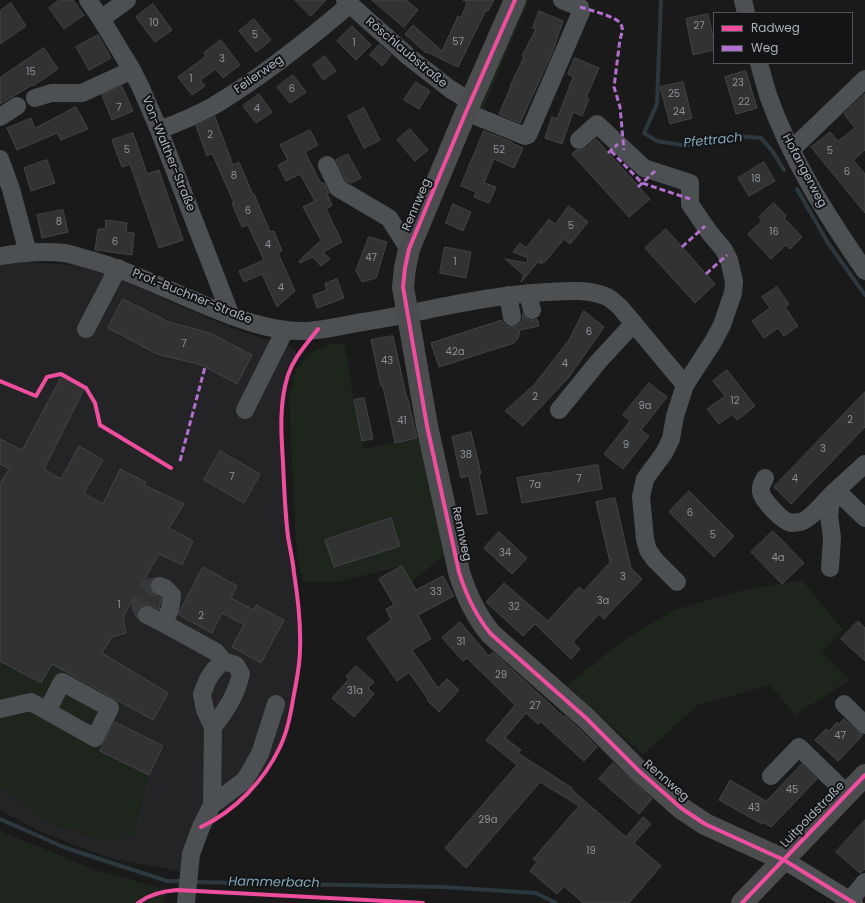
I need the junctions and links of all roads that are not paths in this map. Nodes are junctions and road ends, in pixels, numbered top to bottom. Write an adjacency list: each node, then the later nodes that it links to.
1 (88, 0): 8 (street, Von-Walther-Straße)
2 (127, 0): 8 (street)
3 (515, 0): 14 (main road, Rennweg)
4 (562, 0): 14 (street)
5 (743, 0): 7 (street)
6 (347, 2): 14 (street, Röschlaubstraße); 16 (street, Feilerweg)
7 (746, 12)
8 (101, 20): 10 (street, Von-Walther-Straße)
9 (759, 64): 18 (street, Hofangerweg)
10 (132, 70): 12 (street); 16 (street, Von-Walther-Straße)
11 (865, 78): 18 (street)
12 (35, 98)
13 (17, 106): 15 (street)
14 (468, 107): 22 (main road, Rennweg)
15 (0, 117)
16 (159, 130): 29 (street, Von-Walther-Straße)
17 (579, 140): 34 (street)
18 (791, 150): 26 (street, Hofangerweg)
19 (0, 159): 21 (street)
20 (327, 165): 22 (street)
21 (6, 193): 23 (street)
22 (409, 249): 28 (main road, Rennweg)
23 (28, 253): 24 (street, Prof.-Buchner-Straße); 25 (street, Prof.-Buchner-Straße)
24 (0, 256)
25 (118, 268): 29 (street, Prof.-Buchner-Straße); 32 (street)
26 (865, 270)
27 (508, 295): 28 (street, Prof.-Buchner-Straße); 30 (street); 31 (street, Prof.-Buchner-Straße)
28 (408, 314): 33 (street, Prof.-Buchner-Straße); 57 (main road, Rennweg)
29 (231, 316): 33 (street, Prof.-Buchner-Straße)
30 (512, 317)
31 (634, 323): 34 (street, Prof.-Buchner-Straße); 36 (street)
32 (86, 329)
33 (285, 330): 35 (street)
34 (685, 385): 42 (street)
35 (245, 410)
36 (559, 410)
37 (865, 464): 39 (street)
38 (765, 478): 39 (street)
39 (834, 492): 40 (street); 41 (street)
40 (865, 518)
41 (830, 568)
42 (677, 582)
43 (160, 586): 45 (street)
44 (147, 615): 45 (street)
45 (164, 623): 46 (street)
46 (223, 661): 52 (street); 52 (street)
47 (276, 704): 56 (street)
48 (844, 704): 51 (street)
49 (0, 709): 50 (street)
50 (47, 711)
51 (865, 725)
52 (213, 726): 56 (street)
53 (865, 775): 55 (main road, Luitpoldstraße)
54 (771, 776): 55 (street)
55 (847, 794): 57 (main road, Luitpoldstraße)
56 (212, 805): 60 (street)
57 (784, 860): 59 (street, Rennweg); 61 (main road, Luitpoldstraße)
58 (865, 882): 59 (street)
59 (852, 902)
60 (186, 903)
61 (742, 903)

